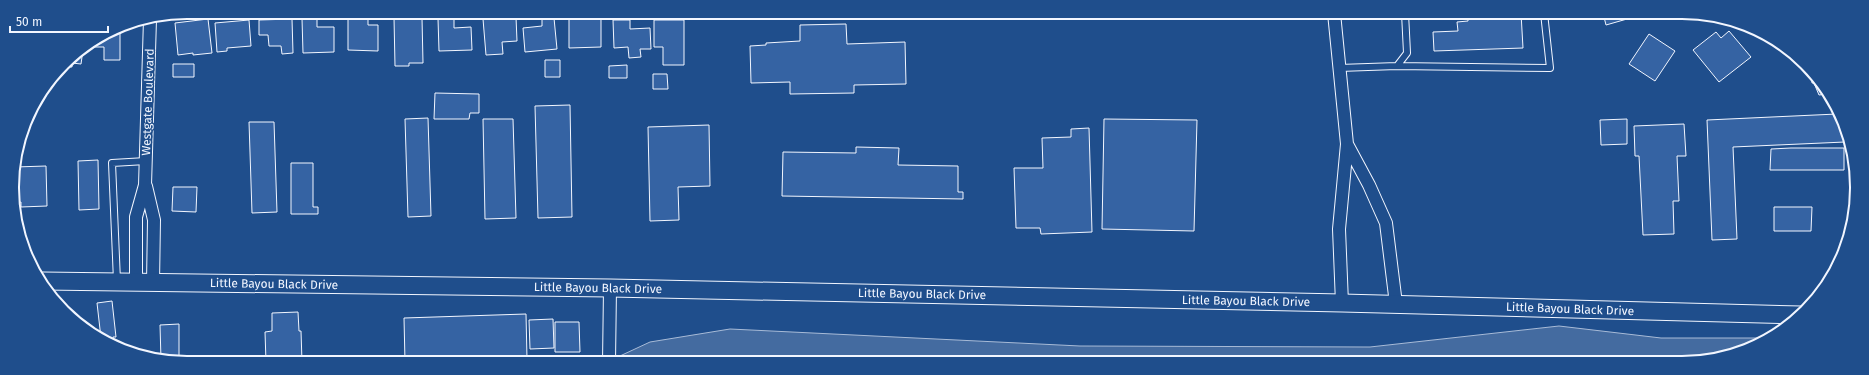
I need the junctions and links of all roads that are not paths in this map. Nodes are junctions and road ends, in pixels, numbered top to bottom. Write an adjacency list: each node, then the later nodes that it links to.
1 (1335, 19): 6 (street)
2 (1405, 19): 5 (lane)
3 (1545, 19): 5 (lane)
4 (150, 23): 8 (street, Westgate Boulevard)
5 (1396, 66): 6 (lane)
6 (1340, 68): 7 (street)
7 (1347, 144): 15 (street); 16 (street)
8 (146, 161): 9 (street, Westgate Boulevard); 11 (lane)
9 (146, 185): 12 (street, Westgate Boulevard); 13 (street, Westgate Boulevard)
10 (47, 281): 11 (main road, Little Bayou Black Drive)
11 (117, 282): 12 (main road, Little Bayou Black Drive)
12 (136, 282): 13 (main road, Little Bayou Black Drive)
13 (153, 283): 14 (main road, Little Bayou Black Drive)
14 (610, 288): 15 (main road, Little Bayou Black Drive); 18 (street)
15 (1342, 303): 16 (main road, Little Bayou Black Drive)
16 (1396, 304): 17 (main road, Little Bayou Black Drive)
17 (1792, 315)
18 (609, 356)

